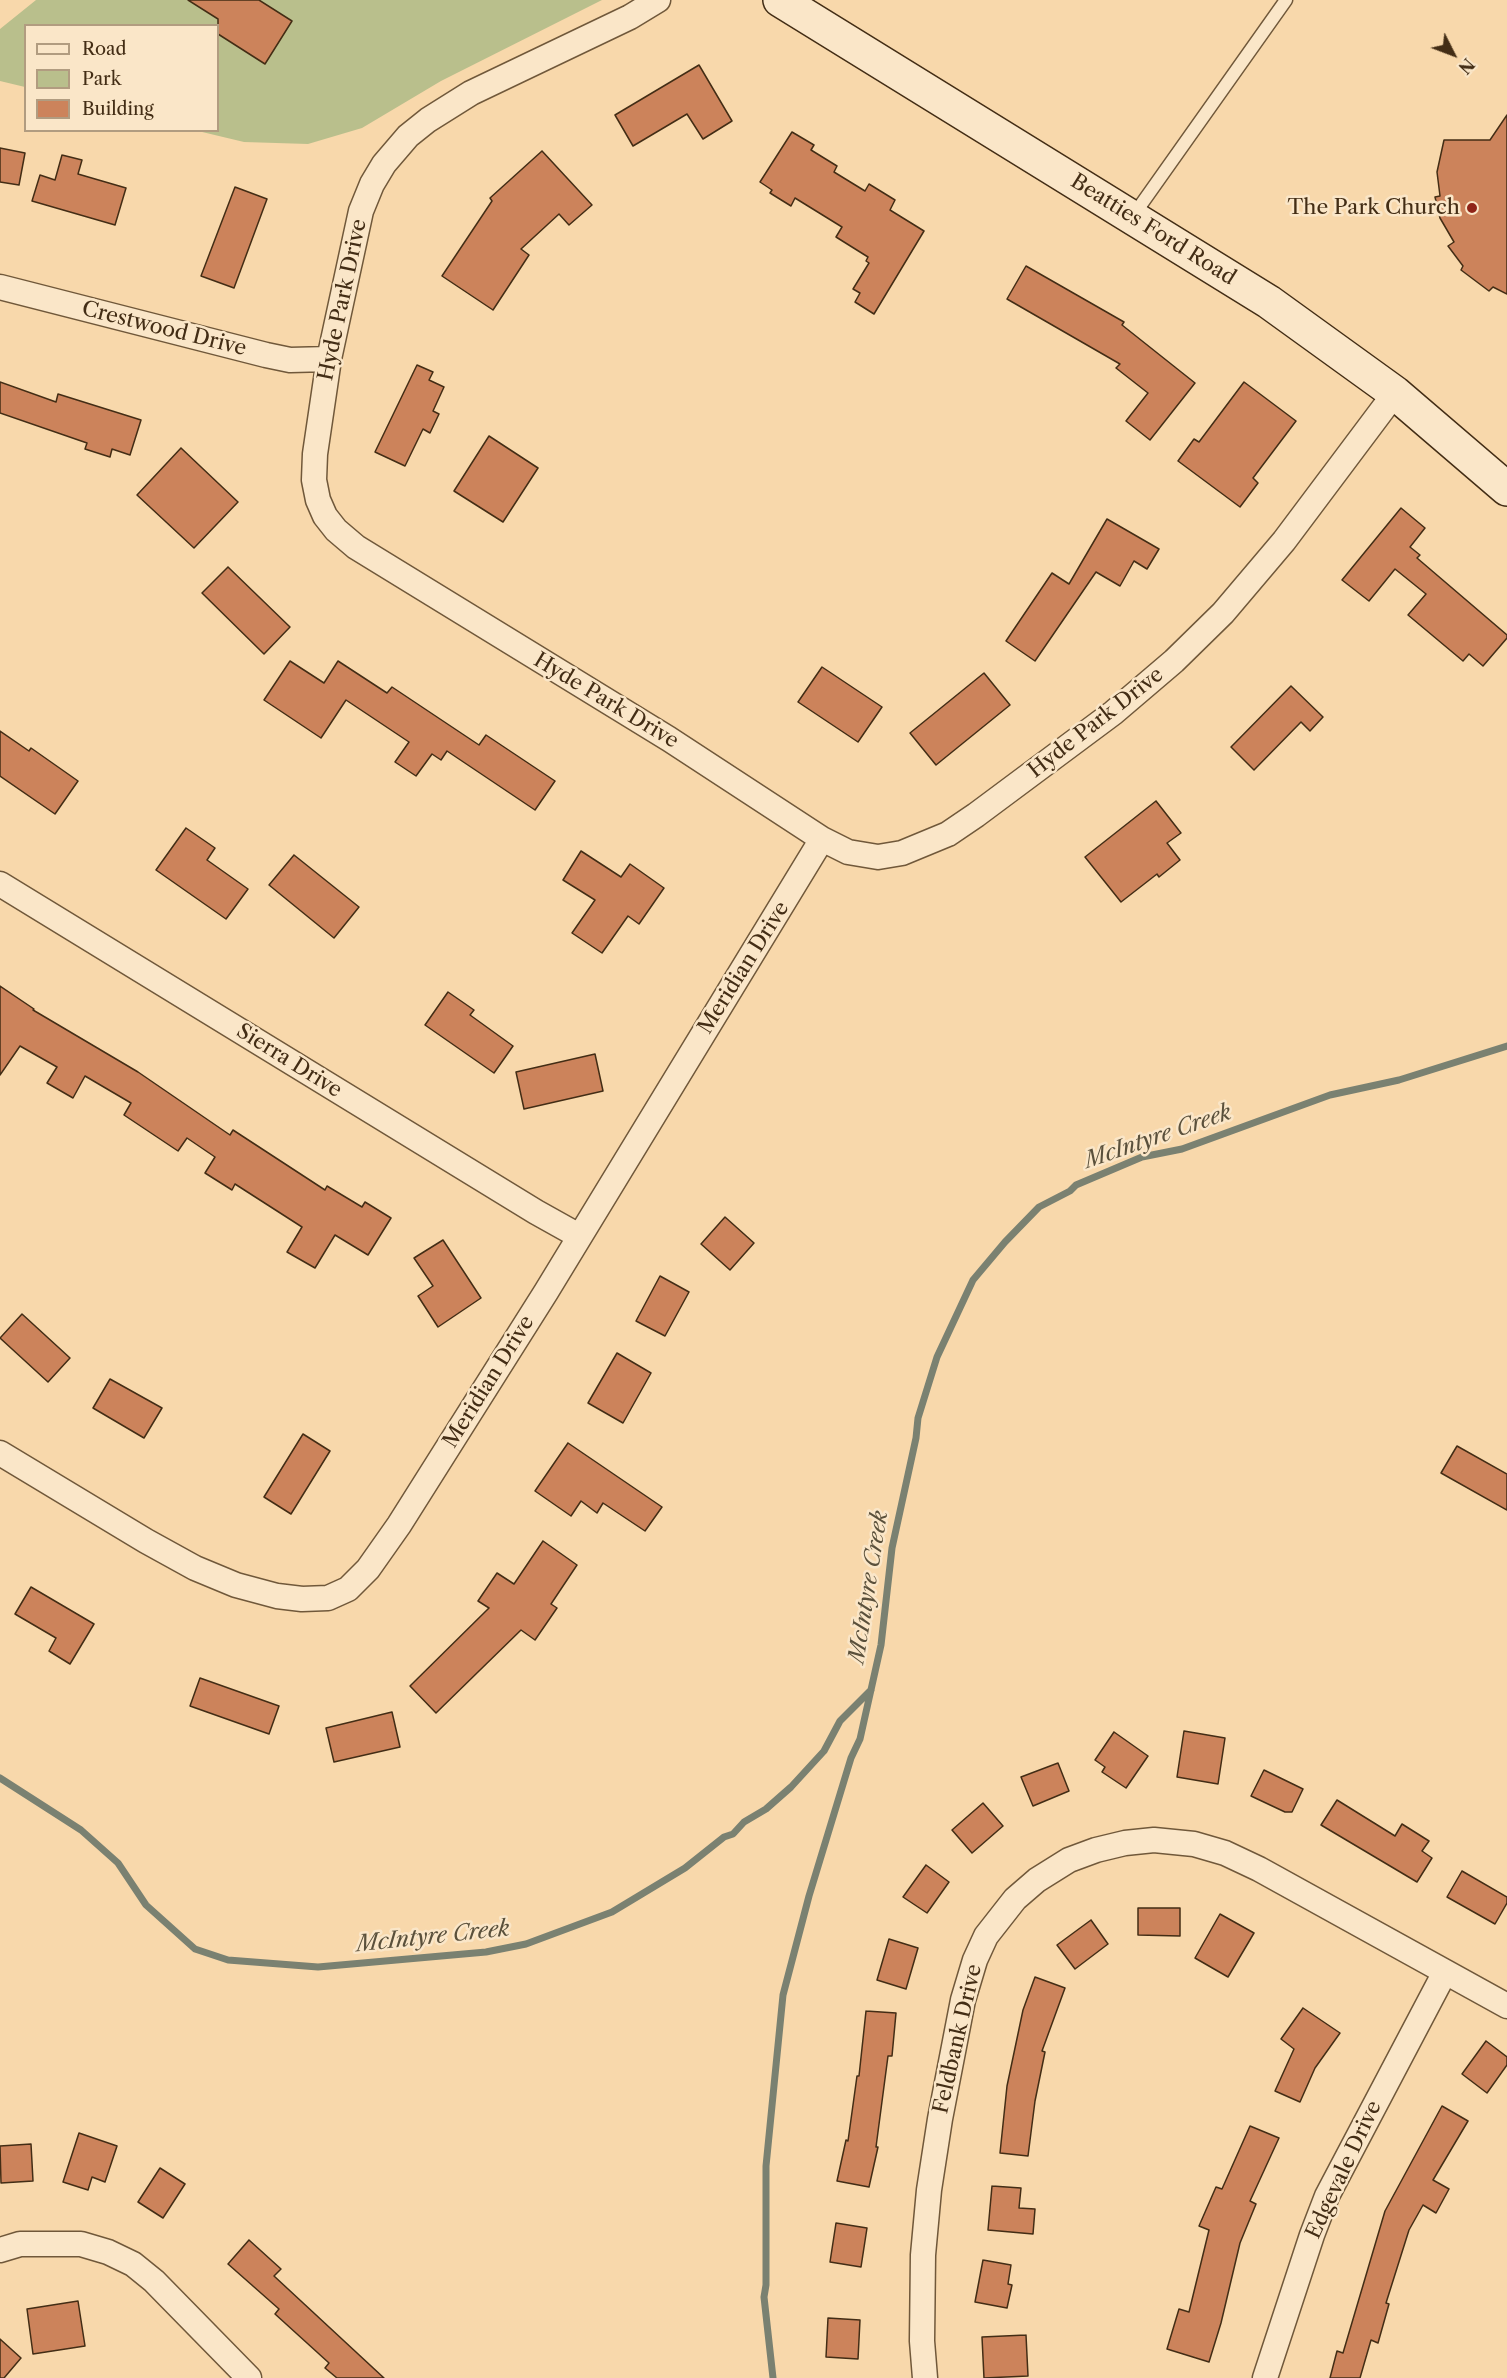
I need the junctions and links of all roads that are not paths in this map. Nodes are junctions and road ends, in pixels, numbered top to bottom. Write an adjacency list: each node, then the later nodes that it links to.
1 (658, 0): 6 (street, Hyde Park Drive)
2 (780, 0): 4 (main road, Beatties Ford Road)
3 (1286, 0): 4 (lane)
4 (1133, 217): 7 (main road, Beatties Ford Road)
5 (0, 287): 6 (street, Crestwood Drive)
6 (330, 358): 9 (street, Hyde Park Drive)
7 (1395, 393): 8 (main road, Beatties Ford Road); 9 (street, Hyde Park Drive)
8 (1507, 489)
9 (822, 838): 11 (street, Meridian Drive)
10 (0, 884): 11 (street, Sierra Drive)
11 (579, 1236): 12 (street, Meridian Drive)
12 (0, 1453)
13 (1445, 1972): 14 (street, Feldbank Drive); 17 (street, Feldbank Drive); 18 (street, Edgevale Drive)
14 (1507, 2006)
15 (0, 2250): 16 (street)
16 (249, 2378)
17 (925, 2378)
18 (1265, 2378)

